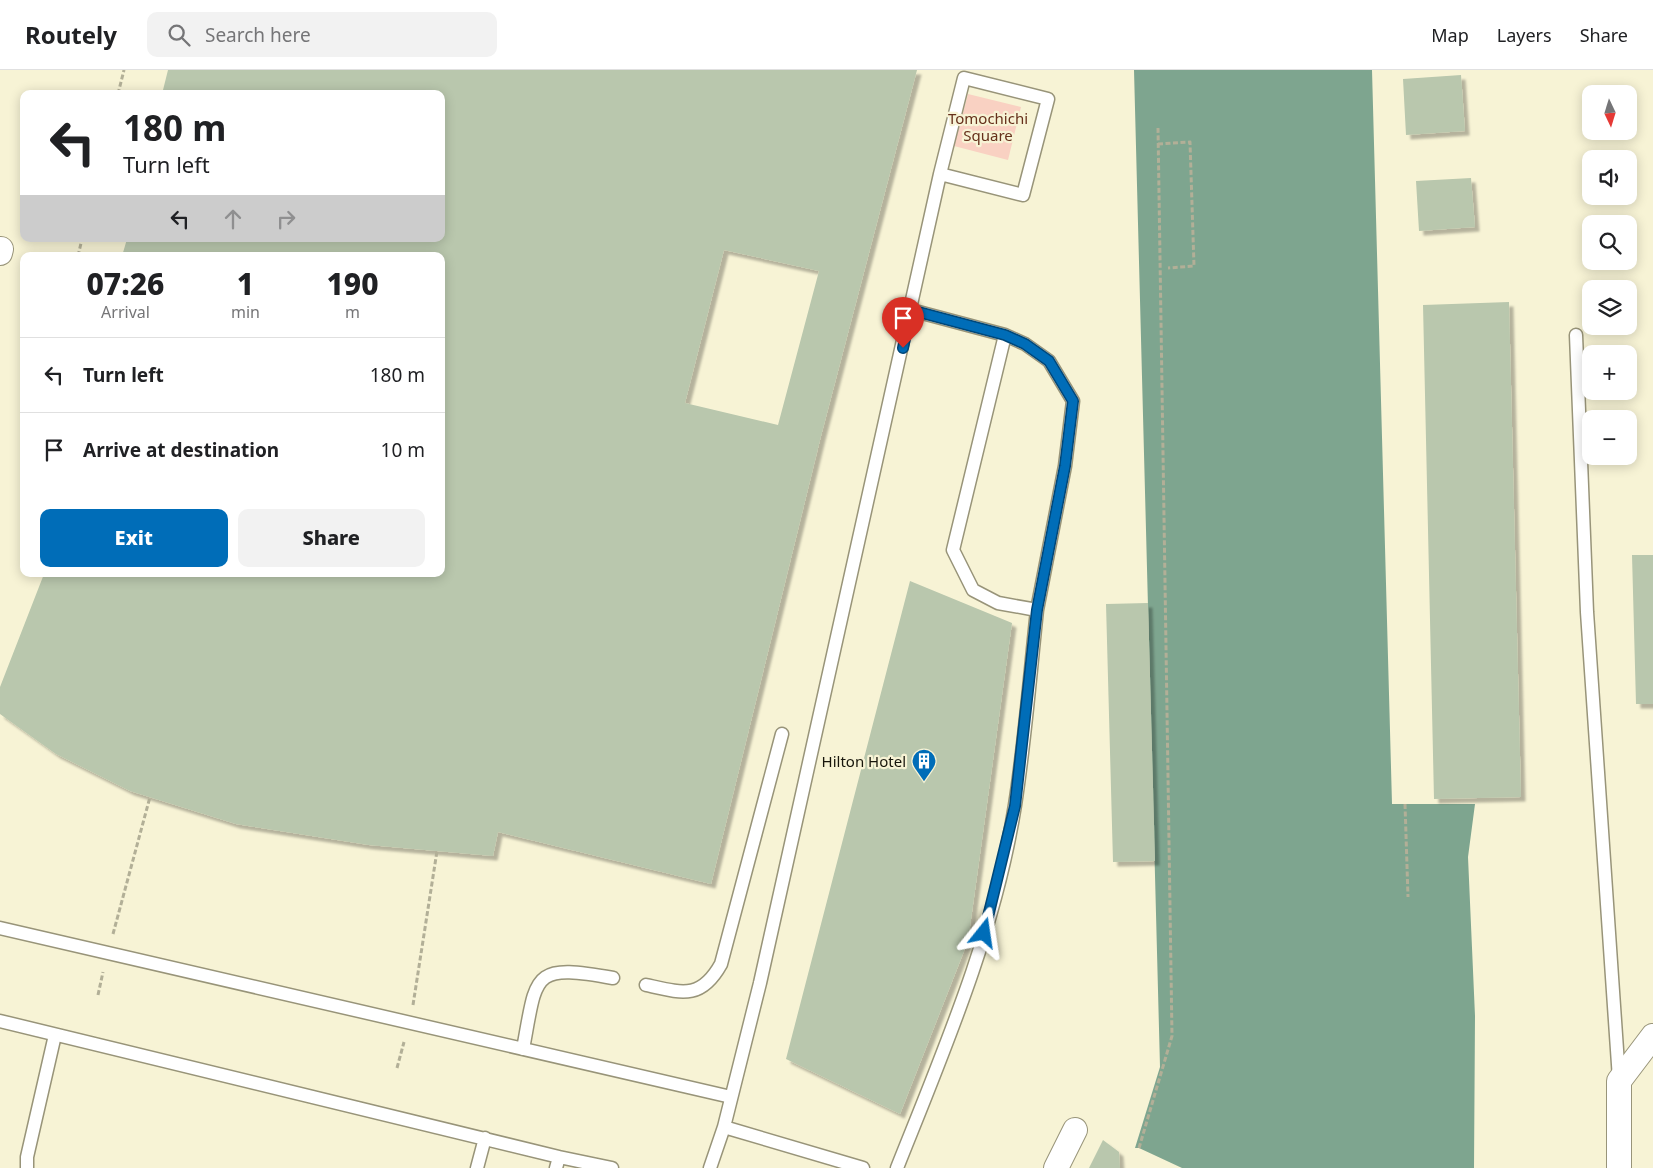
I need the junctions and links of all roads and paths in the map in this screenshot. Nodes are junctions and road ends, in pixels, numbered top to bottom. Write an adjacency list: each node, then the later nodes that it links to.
1 (124, 70): 2 (path)
2 (119, 90)
3 (1158, 128): 4 (path)
4 (1158, 144): 6 (path); 33 (path)
5 (940, 174): 5 (lane); 7 (lane)
6 (1168, 268)
7 (911, 310): 8 (lane); 29 (lane)
8 (1005, 335): 10 (lane); 10 (lane)
9 (1576, 335): 28 (lane)
10 (1037, 610): 40 (lane)
11 (782, 734): 20 (lane)
12 (150, 797): 17 (path)
13 (1404, 804): 15 (path)
14 (437, 851): 23 (path)
15 (1408, 897)
16 (0, 928): 23 (lane)
17 (110, 942)
18 (104, 969): 21 (path)
19 (613, 978): 26 (lane)
20 (646, 985)
21 (98, 995)
22 (0, 1021): 24 (lane)
23 (410, 1023): 26 (lane); 27 (path)
24 (56, 1035): 32 (lane); 35 (lane)
25 (1653, 1036): 28 (street)
26 (523, 1049): 29 (lane)
27 (397, 1068)
28 (1619, 1081): 42 (street)
29 (731, 1097): 30 (lane)
30 (724, 1127): 38 (lane); 39 (lane)
31 (1076, 1130): 41 (street)
32 (485, 1138): 34 (lane); 36 (lane)
33 (1139, 1148)
34 (557, 1162): 37 (lane)
35 (27, 1168)
36 (477, 1168)
37 (612, 1168)
38 (710, 1168)
39 (863, 1168)
40 (897, 1168)
41 (1056, 1168)
42 (1619, 1168)

